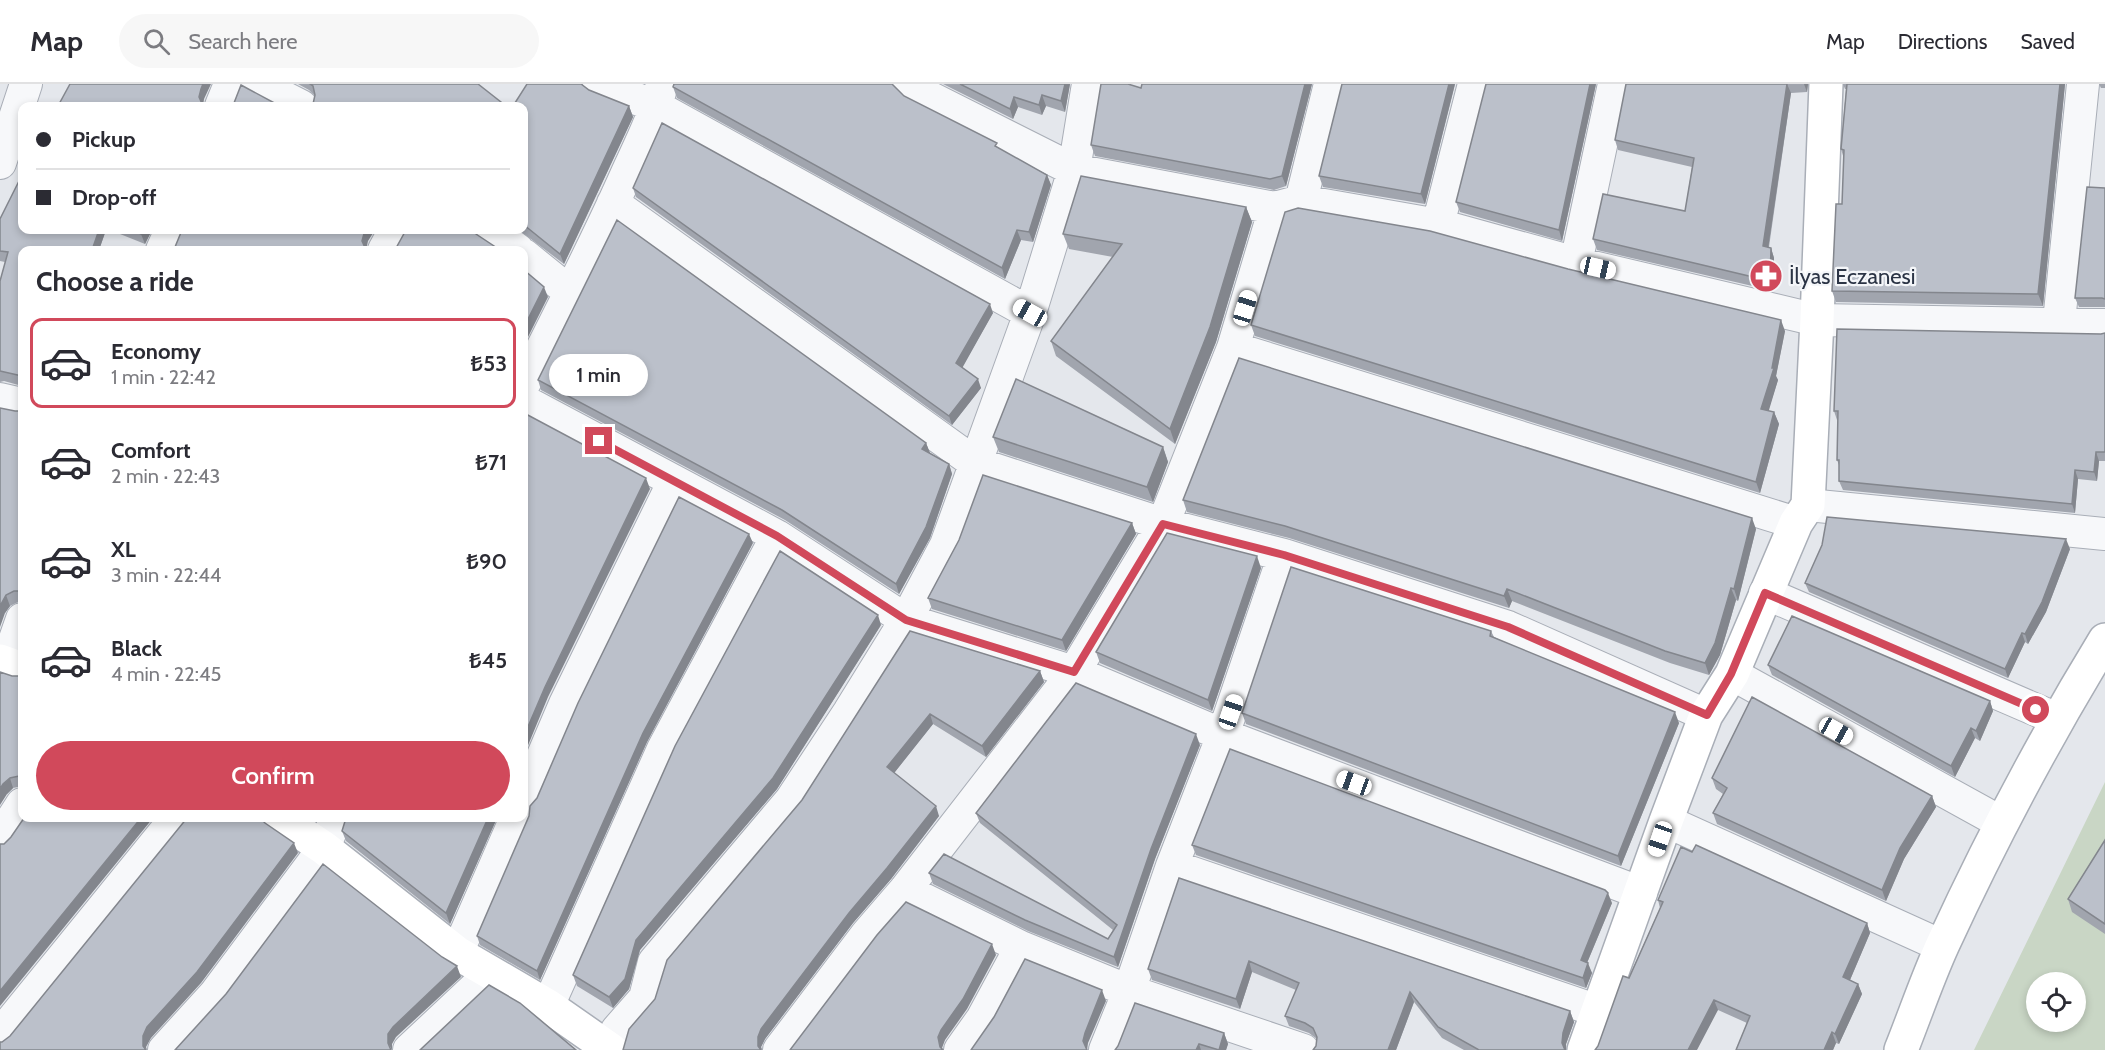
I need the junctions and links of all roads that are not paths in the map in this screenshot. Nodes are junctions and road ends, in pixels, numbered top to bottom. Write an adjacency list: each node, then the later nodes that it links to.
1 (26, 84): 13 (street)
2 (230, 84): 14 (street)
3 (258, 84): 15 (street)
4 (599, 84): 12 (street)
5 (909, 84): 18 (street)
6 (1088, 84): 18 (street)
7 (1330, 84): 20 (street)
8 (1474, 84): 21 (street)
9 (1614, 84): 25 (street)
10 (1826, 84): 28 (street)
11 (2083, 84): 29 (street)
12 (659, 95): 19 (street); 27 (street)
13 (20, 102)
14 (223, 102)
15 (293, 102)
16 (18, 108): 17 (street)
17 (0, 163)
18 (1074, 170): 20 (street); 27 (street)
19 (613, 203): 26 (street); 36 (street)
20 (1288, 205): 21 (street); 31 (street)
21 (1438, 225): 25 (street)
22 (496, 234): 23 (street)
23 (513, 246)
24 (528, 258): 26 (street)
25 (1576, 263): 28 (street)
26 (571, 292): 32 (street)
27 (1030, 313): 36 (street)
28 (1817, 320): 29 (street); 38 (street)
29 (2059, 322): 30 (street)
30 (2105, 325)
31 (1233, 348): 38 (street); 39 (street)
32 (528, 376)
33 (0, 399): 34 (street)
34 (18, 403)
35 (528, 403): 37 (street)
36 (975, 463): 39 (street); 44 (street)
37 (674, 481): 41 (street); 53 (street)
38 (1802, 514): 40 (street); 43 (street)
39 (1163, 524): 42 (street); 48 (street)
40 (2105, 534)
41 (777, 536): 44 (street); 71 (street)
42 (1284, 555): 50 (street); 52 (street)
43 (1765, 593): 49 (street); 51 (street)
44 (906, 620): 48 (street); 76 (street)
45 (18, 634): 47 (street)
46 (2105, 640): 51 (street)
47 (10, 664)
48 (1074, 672): 52 (street); 64 (street)
49 (1731, 674): 50 (street); 60 (street)
50 (1707, 715): 55 (street)
51 (2056, 719): 60 (street)
52 (1223, 735): 63 (street); 65 (street)
53 (528, 791)
54 (18, 810): 61 (street)
55 (1666, 821): 65 (street); 66 (street)
56 (173, 822): 73 (street)
57 (285, 822): 62 (street)
58 (334, 822): 62 (street)
59 (514, 822): 68 (street)
60 (2002, 823): 66 (street)
61 (0, 838)
62 (324, 848): 68 (street); 74 (street)
63 (1172, 866): 70 (street); 72 (street)
64 (905, 890): 67 (street); 77 (street)
65 (1641, 893): 72 (street)
66 (1942, 946): 82 (street)
67 (1021, 947): 70 (street); 78 (street)
68 (457, 953): 69 (street)
69 (491, 973): 71 (street); 75 (street)
70 (1129, 991): 79 (street); 80 (street)
71 (548, 1006): 76 (street)
72 (1598, 1011): 81 (street)
73 (0, 1035)
74 (164, 1050)
75 (409, 1050)
76 (610, 1050)
77 (779, 1050)
78 (960, 1050)
79 (1105, 1050)
80 (1303, 1050)
81 (1584, 1050)
82 (1901, 1050)

